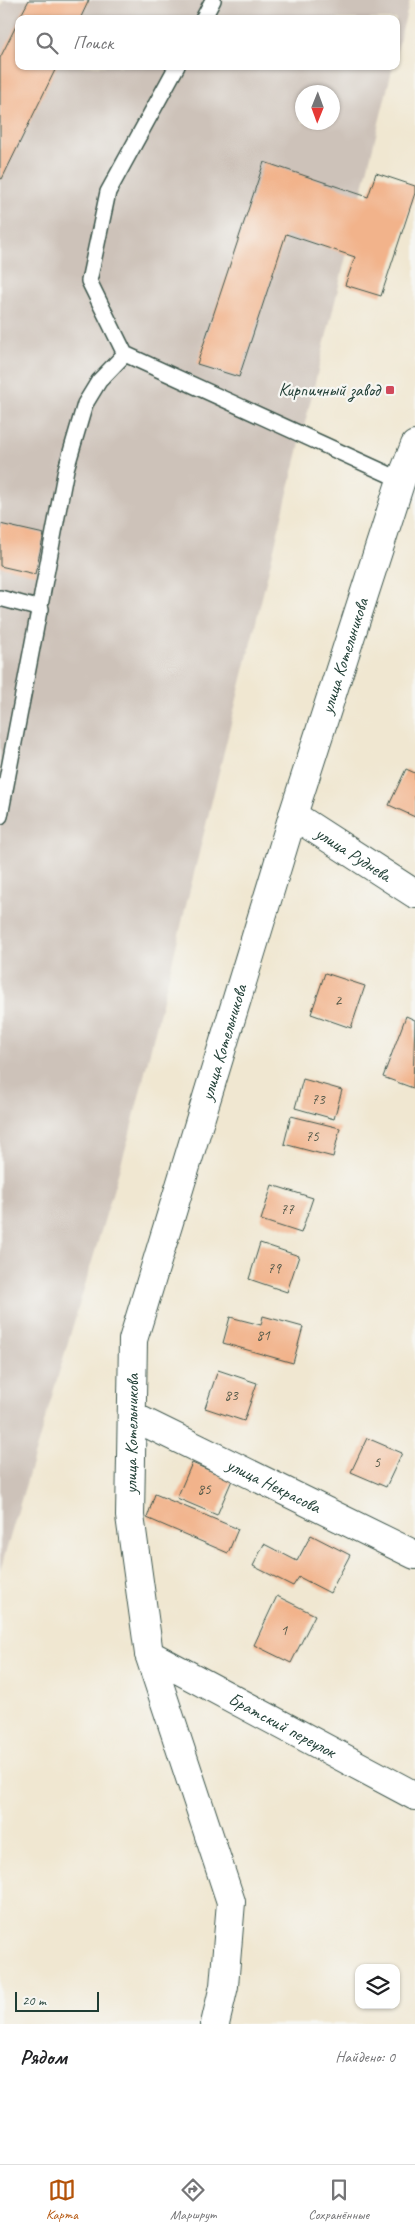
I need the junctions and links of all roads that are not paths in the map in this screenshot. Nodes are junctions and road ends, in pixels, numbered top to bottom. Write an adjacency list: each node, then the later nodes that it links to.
1 (213, 0): 2 (lane)
2 (205, 15)
3 (175, 70): 4 (lane)
4 (125, 354): 6 (lane); 8 (lane)
5 (415, 445): 6 (street, улица Котельникова)
6 (401, 480): 9 (street, улица Котельникова)
7 (0, 598): 8 (lane)
8 (40, 609): 10 (lane)
9 (293, 815): 11 (street, улица Руднева); 12 (street, улица Котельникова)
10 (0, 816)
11 (415, 894)
12 (132, 1416): 13 (street, улица Некрасова); 14 (street, улица Котельникова)
13 (415, 1555)
14 (149, 1654): 15 (street, Братский переулок); 16 (street, улица Котельникова)
15 (415, 1796)
16 (215, 2024)

